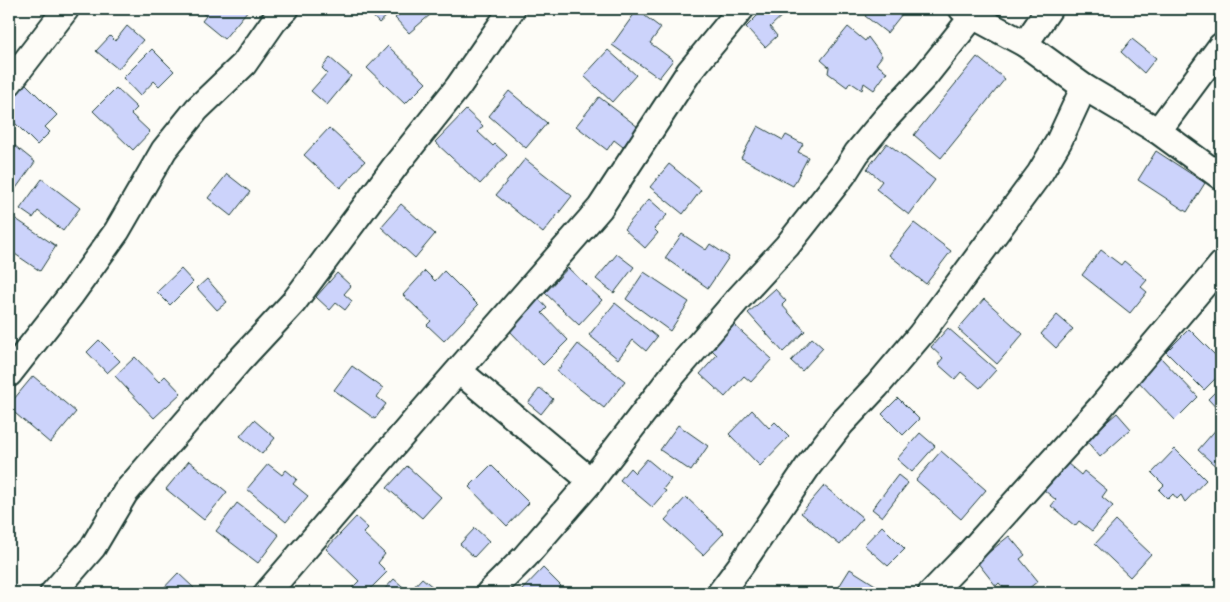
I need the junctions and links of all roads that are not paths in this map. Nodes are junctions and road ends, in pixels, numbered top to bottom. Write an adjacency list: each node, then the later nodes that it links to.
1 (66, 9): 9 (street)
2 (286, 9): 15 (street)
3 (512, 9): 17 (street)
4 (740, 9): 14 (street)
5 (1049, 9): 7 (street)
6 (968, 12): 7 (street); 16 (street)
7 (1024, 44): 10 (street)
8 (1221, 46): 11 (street)
9 (9, 83)
10 (1084, 87): 11 (street); 20 (street)
11 (1158, 130): 12 (street)
12 (1221, 177)
13 (1221, 265): 21 (street)
14 (459, 370): 16 (street); 18 (street)
15 (9, 374)
16 (591, 481): 19 (street)
17 (53, 593)
18 (267, 593)
19 (489, 593)
20 (720, 593)
21 (931, 593)

